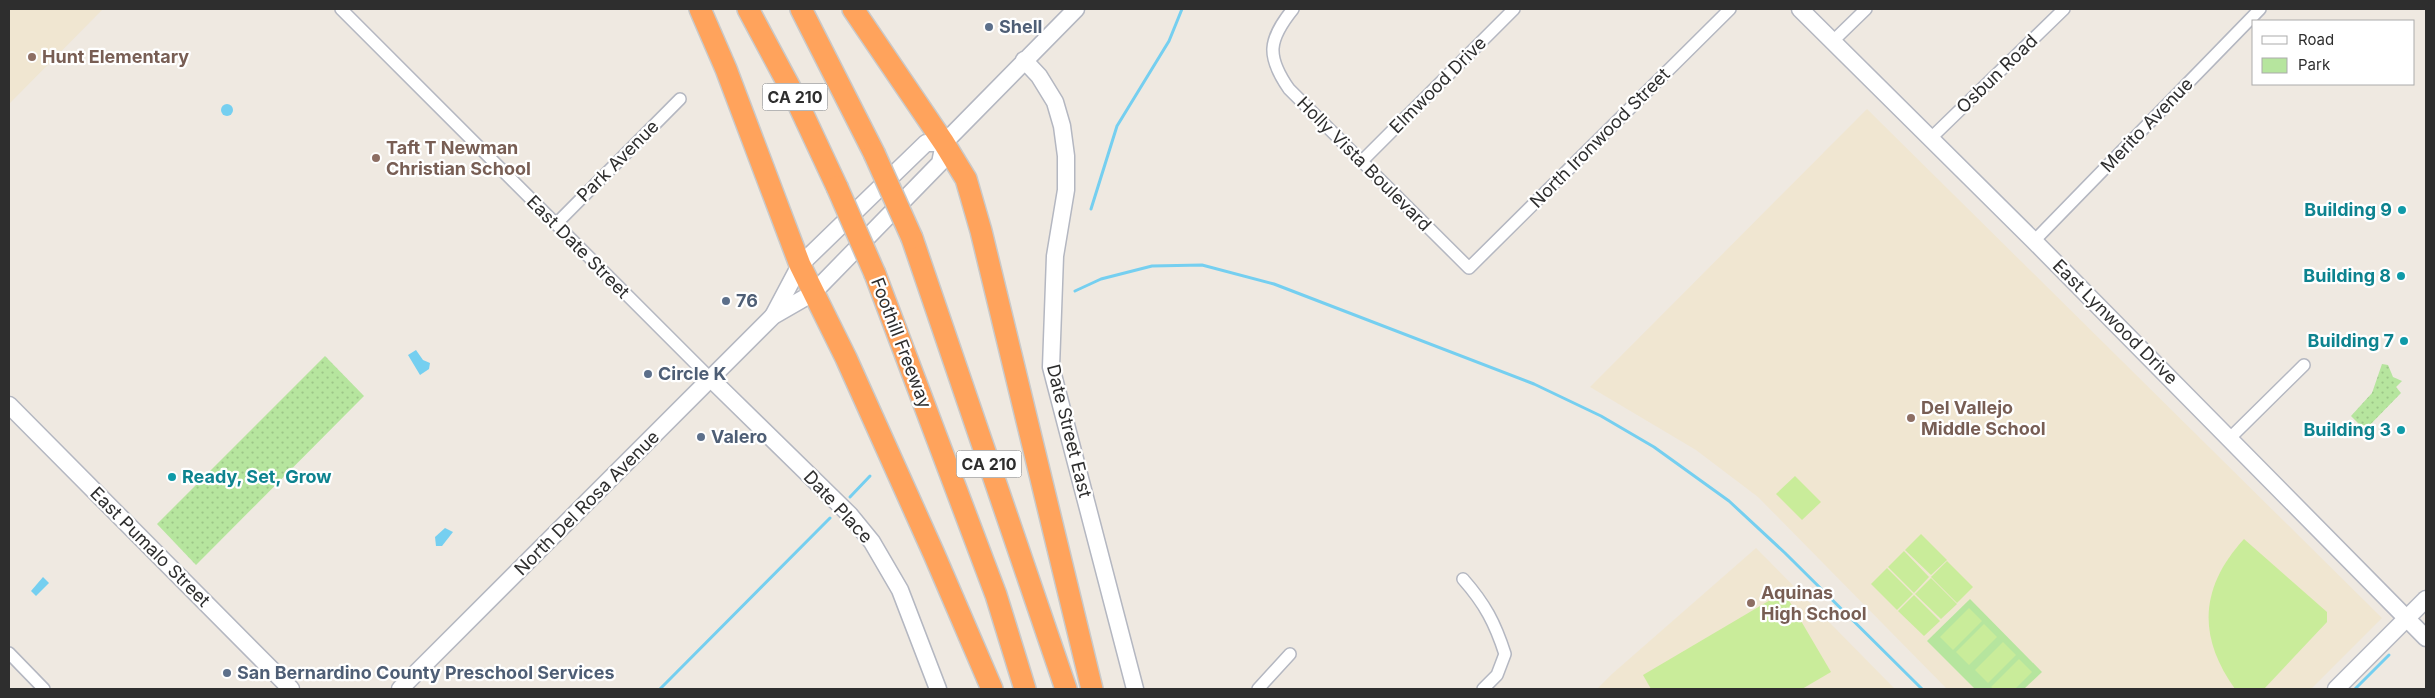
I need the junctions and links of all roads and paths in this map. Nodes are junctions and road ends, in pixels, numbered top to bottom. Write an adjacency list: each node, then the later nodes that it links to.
1 (341, 9): 20 (street, East Date Street)
2 (700, 9): 22 (highway)
3 (748, 9): 41 (highway, Foothill Freeway / CA 210, bridge)
4 (801, 9): 42 (highway, CA 210, bridge)
5 (854, 9): 18 (highway)
6 (1076, 9): 15 (main road, North Del Rosa Avenue)
7 (1292, 9): 19 (street, Holly Vista Boulevard)
8 (1514, 9): 19 (street, Elmwood Drive)
9 (1730, 9): 23 (street, North Ironwood Street)
10 (1800, 9): 14 (main road, East Lynwood Drive)
11 (1866, 9): 14 (street)
12 (2064, 9): 17 (street, Osbun Road)
13 (2260, 9): 21 (street, Merito Avenue)
14 (1833, 41): 17 (main road, East Lynwood Drive)
15 (1024, 60): 18 (main road, North Del Rosa Avenue); 44 (main road, Date Street East)
16 (680, 98): 20 (street, Park Avenue)
17 (1931, 138): 21 (main road, East Lynwood Drive)
18 (944, 143): 22 (main road, North Del Rosa Avenue); 24 (main road, North Del Rosa Avenue); 43 (highway)
19 (1362, 161): 23 (street, Holly Vista Boulevard)
20 (556, 224): 27 (street, East Date Street)
21 (2034, 241): 29 (main road, East Lynwood Drive)
22 (800, 266): 24 (highway); 25 (main road, North Del Rosa Avenue)
23 (1469, 268)
24 (813, 293): 25 (main road, North Del Rosa Avenue); 40 (highway)
25 (773, 316): 27 (main road, North Del Rosa Avenue)
26 (2304, 365): 29 (street)
27 (710, 379): 38 (main road, North Del Rosa Avenue); 39 (main road, Date Place)
28 (9, 405): 37 (main road, East Pumalo Street)
29 (2230, 438): 32 (main road, East Lynwood Drive)
30 (1463, 579): 46 (street)
31 (2426, 599): 32 (main road)
32 (2407, 618): 33 (main road, East Lynwood Drive); 47 (main road)
33 (2426, 638)
34 (9, 653): 36 (street)
35 (1290, 654): 45 (street)
36 (44, 689)
37 (291, 689)
38 (400, 689)
39 (938, 689)
40 (992, 689)
41 (1025, 689)
42 (1066, 689)
43 (1092, 689)
44 (1135, 689)
45 (1258, 689)
46 (1483, 689)
47 (2336, 689)

